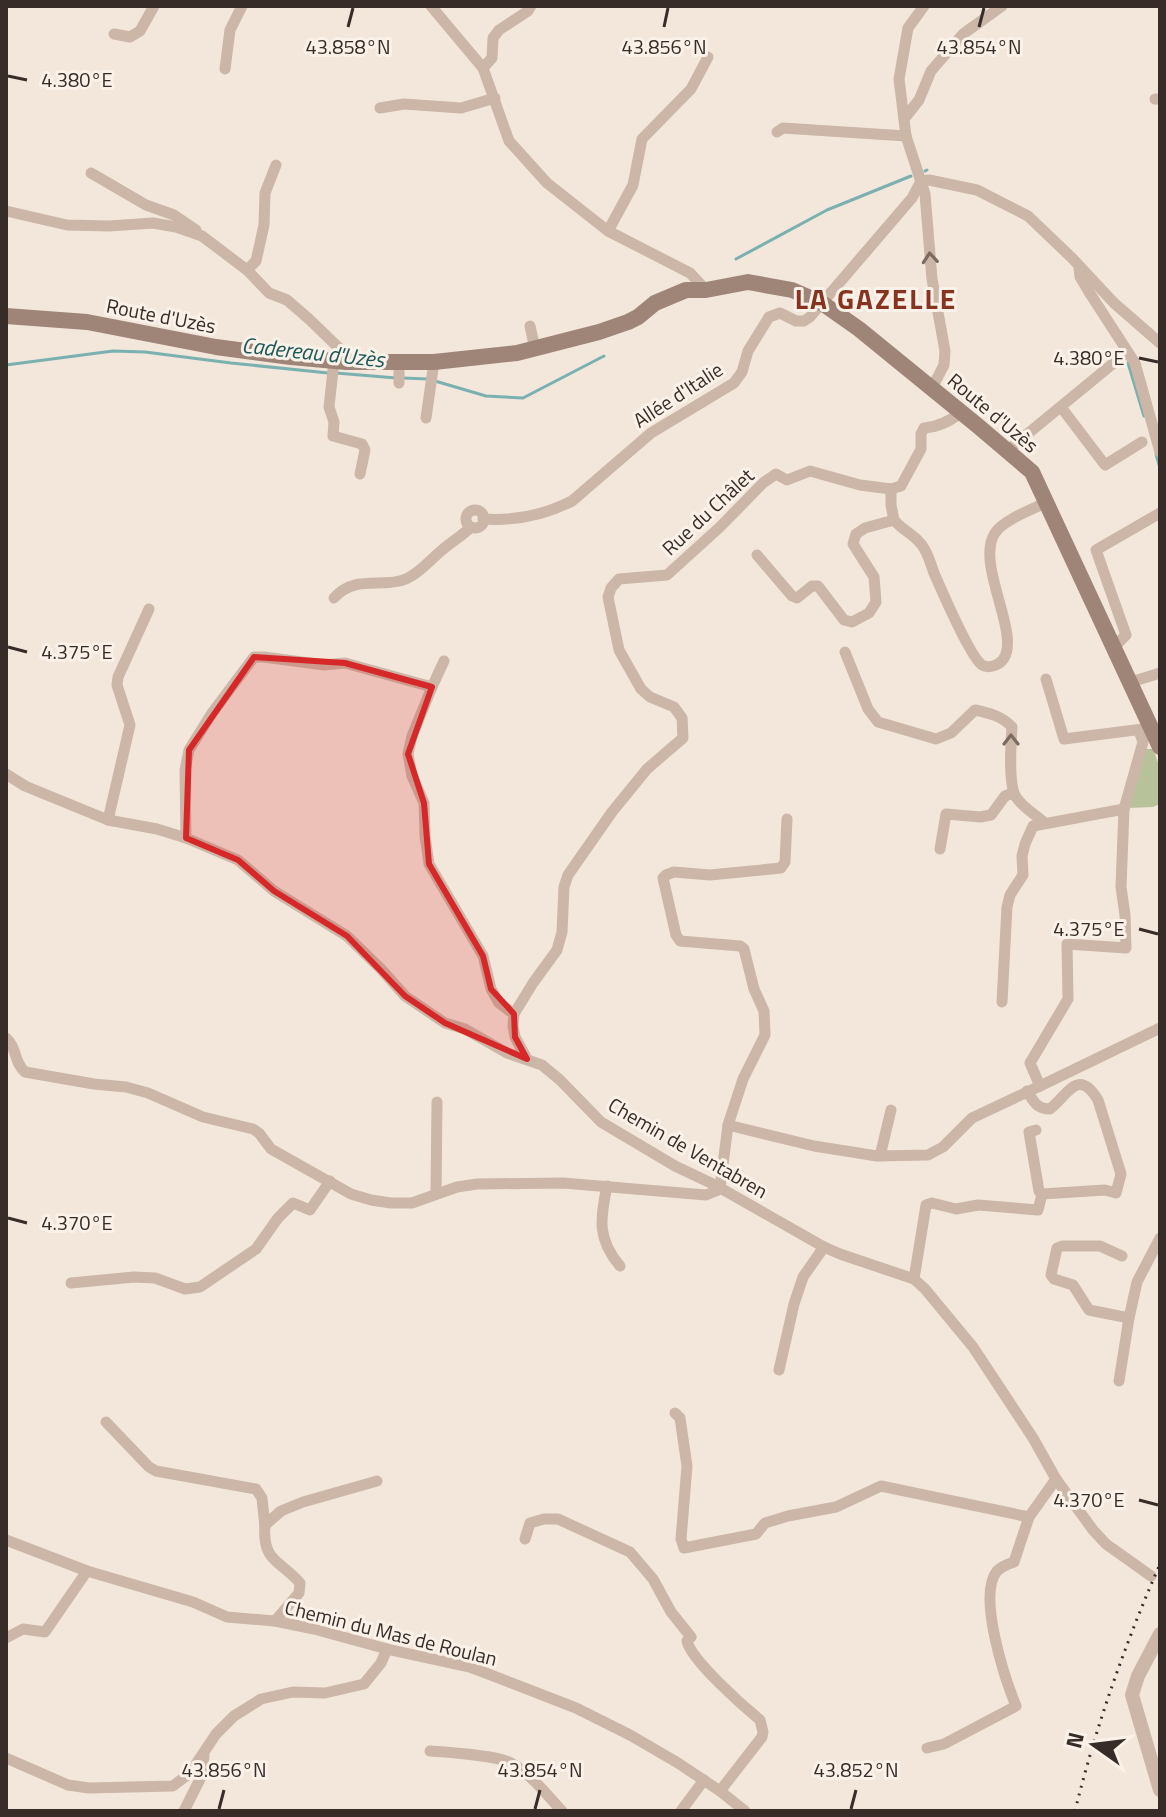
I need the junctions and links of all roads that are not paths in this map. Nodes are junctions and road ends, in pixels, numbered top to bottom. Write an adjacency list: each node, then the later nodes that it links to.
1 (154, 6): 7 (street)
2 (242, 6): 10 (street)
3 (431, 6): 9 (street)
4 (531, 6): 9 (street)
5 (924, 6): 13 (street)
6 (1002, 6): 13 (street)
7 (114, 34)
8 (708, 57): 20 (street)
9 (483, 68): 11 (street)
10 (225, 69)
11 (495, 98): 12 (street); 20 (street)
12 (380, 108)
13 (904, 119): 15 (street)
14 (777, 132): 15 (street)
15 (906, 136): 18 (street)
16 (276, 165): 23 (street)
17 (91, 173): 21 (street)
18 (921, 181): 22 (street); 25 (street); 33 (street, one-way to 18)
19 (6, 211): 21 (street)
20 (608, 231): 24 (street)
21 (202, 236): 23 (street)
22 (1078, 264): 28 (street); 30 (street)
23 (247, 270): 31 (street)
24 (706, 290): 25 (main road, Route d'Uzès); 29 (main road, Route d'Uzès)
25 (822, 303): 33 (main road, Route d'Uzès); 46 (street, Allée d'Italie)
26 (6, 316): 31 (main road, Route d'Uzès)
27 (530, 326): 29 (street)
28 (1160, 343)
29 (535, 349): 32 (main road, Route d'Uzès)
30 (1127, 352): 34 (street); 39 (street)
31 (336, 367): 32 (main road, Route d'Uzès); 40 (street)
32 (430, 374): 36 (street)
33 (932, 388): 35 (main road, Route d'Uzès)
34 (1061, 407): 37 (street); 38 (street)
35 (962, 412): 38 (main road, Route d'Uzès); 41 (street)
36 (426, 418)
37 (1142, 442)
38 (1008, 450): 42 (main road, Route d'Uzès)
39 (1160, 452)
40 (360, 474)
41 (891, 489): 44 (street); 65 (street, Rue du Châlet)
42 (1047, 502): 44 (street); 48 (main road, Route d'Uzès)
43 (1160, 513): 48 (street)
44 (894, 520): 45 (street)
45 (757, 555)
46 (334, 598)
47 (149, 609): 60 (street)
48 (1114, 647): 53 (main road, Route d'Uzès)
49 (845, 652): 57 (street, one-way to 49)
50 (444, 661): 54 (street)
51 (1160, 673): 53 (street)
52 (1046, 679): 55 (street)
53 (1131, 682): 55 (main road, Route d'Uzès)
54 (432, 687): 62 (street); 65 (street)
55 (1151, 734): 58 (street)
56 (6, 774): 60 (street, Chemin de Ventabren)
57 (1013, 793): 61 (street); 63 (street)
58 (1124, 809): 61 (street); 69 (street)
59 (787, 819): 73 (street)
60 (108, 820): 62 (street, Chemin de Ventabren)
61 (1045, 823): 64 (street)
62 (186, 838): 68 (street, Chemin de Ventabren)
63 (940, 849)
64 (1002, 1002)
65 (514, 1014): 68 (street)
66 (1160, 1028): 69 (street)
67 (6, 1038): 76 (street)
68 (527, 1059): 78 (street, Chemin de Ventabren)
69 (1040, 1086): 70 (street)
70 (1027, 1091): 75 (street); 80 (street)
71 (437, 1102): 79 (street)
72 (891, 1110): 75 (street)
73 (728, 1125): 75 (street); 78 (street)
74 (1036, 1130): 80 (street)
75 (880, 1156)
76 (330, 1181): 79 (street); 86 (street)
77 (607, 1186): 78 (street); 79 (street); 84 (street)
78 (720, 1188): 82 (street, Chemin de Ventabren)
79 (436, 1194)
80 (1042, 1194): 85 (street)
81 (1160, 1238): 87 (street)
82 (824, 1247): 85 (street, Chemin de Ventabren); 88 (street)
83 (1122, 1256): 87 (street)
84 (620, 1266)
85 (914, 1279): 92 (street, Chemin de Ventabren)
86 (71, 1283)
87 (1129, 1318): 89 (street)
88 (779, 1370)
89 (1119, 1381)
90 (675, 1413): 94 (street)
91 (106, 1422): 95 (street)
92 (1056, 1479): 94 (street); 99 (street, Chemin de Ventabren)
93 (377, 1481): 95 (street)
94 (1029, 1517): 104 (street)
95 (265, 1527): 100 (street)
96 (525, 1539): 110 (street)
97 (6, 1540): 98 (street, Chemin du Mas de Roulan)
98 (87, 1571): 100 (street, Chemin du Mas de Roulan); 102 (street)
99 (1151, 1576)
100 (275, 1621): 103 (street, Chemin du Mas de Roulan)
101 (1160, 1634): 109 (street)
102 (6, 1638)
103 (387, 1649): 106 (street); 108 (street, Chemin du Mas de Roulan)
104 (927, 1748)
105 (430, 1751): 112 (street)
106 (205, 1752): 107 (street); 111 (street)
107 (6, 1758)
108 (704, 1780): 110 (street, Chemin du Mas de Roulan); 113 (street)
109 (1160, 1790)
110 (720, 1791): 114 (street, Chemin du Mas de Roulan)
111 (184, 1811)
112 (562, 1811)
113 (681, 1811)
114 (745, 1811)

